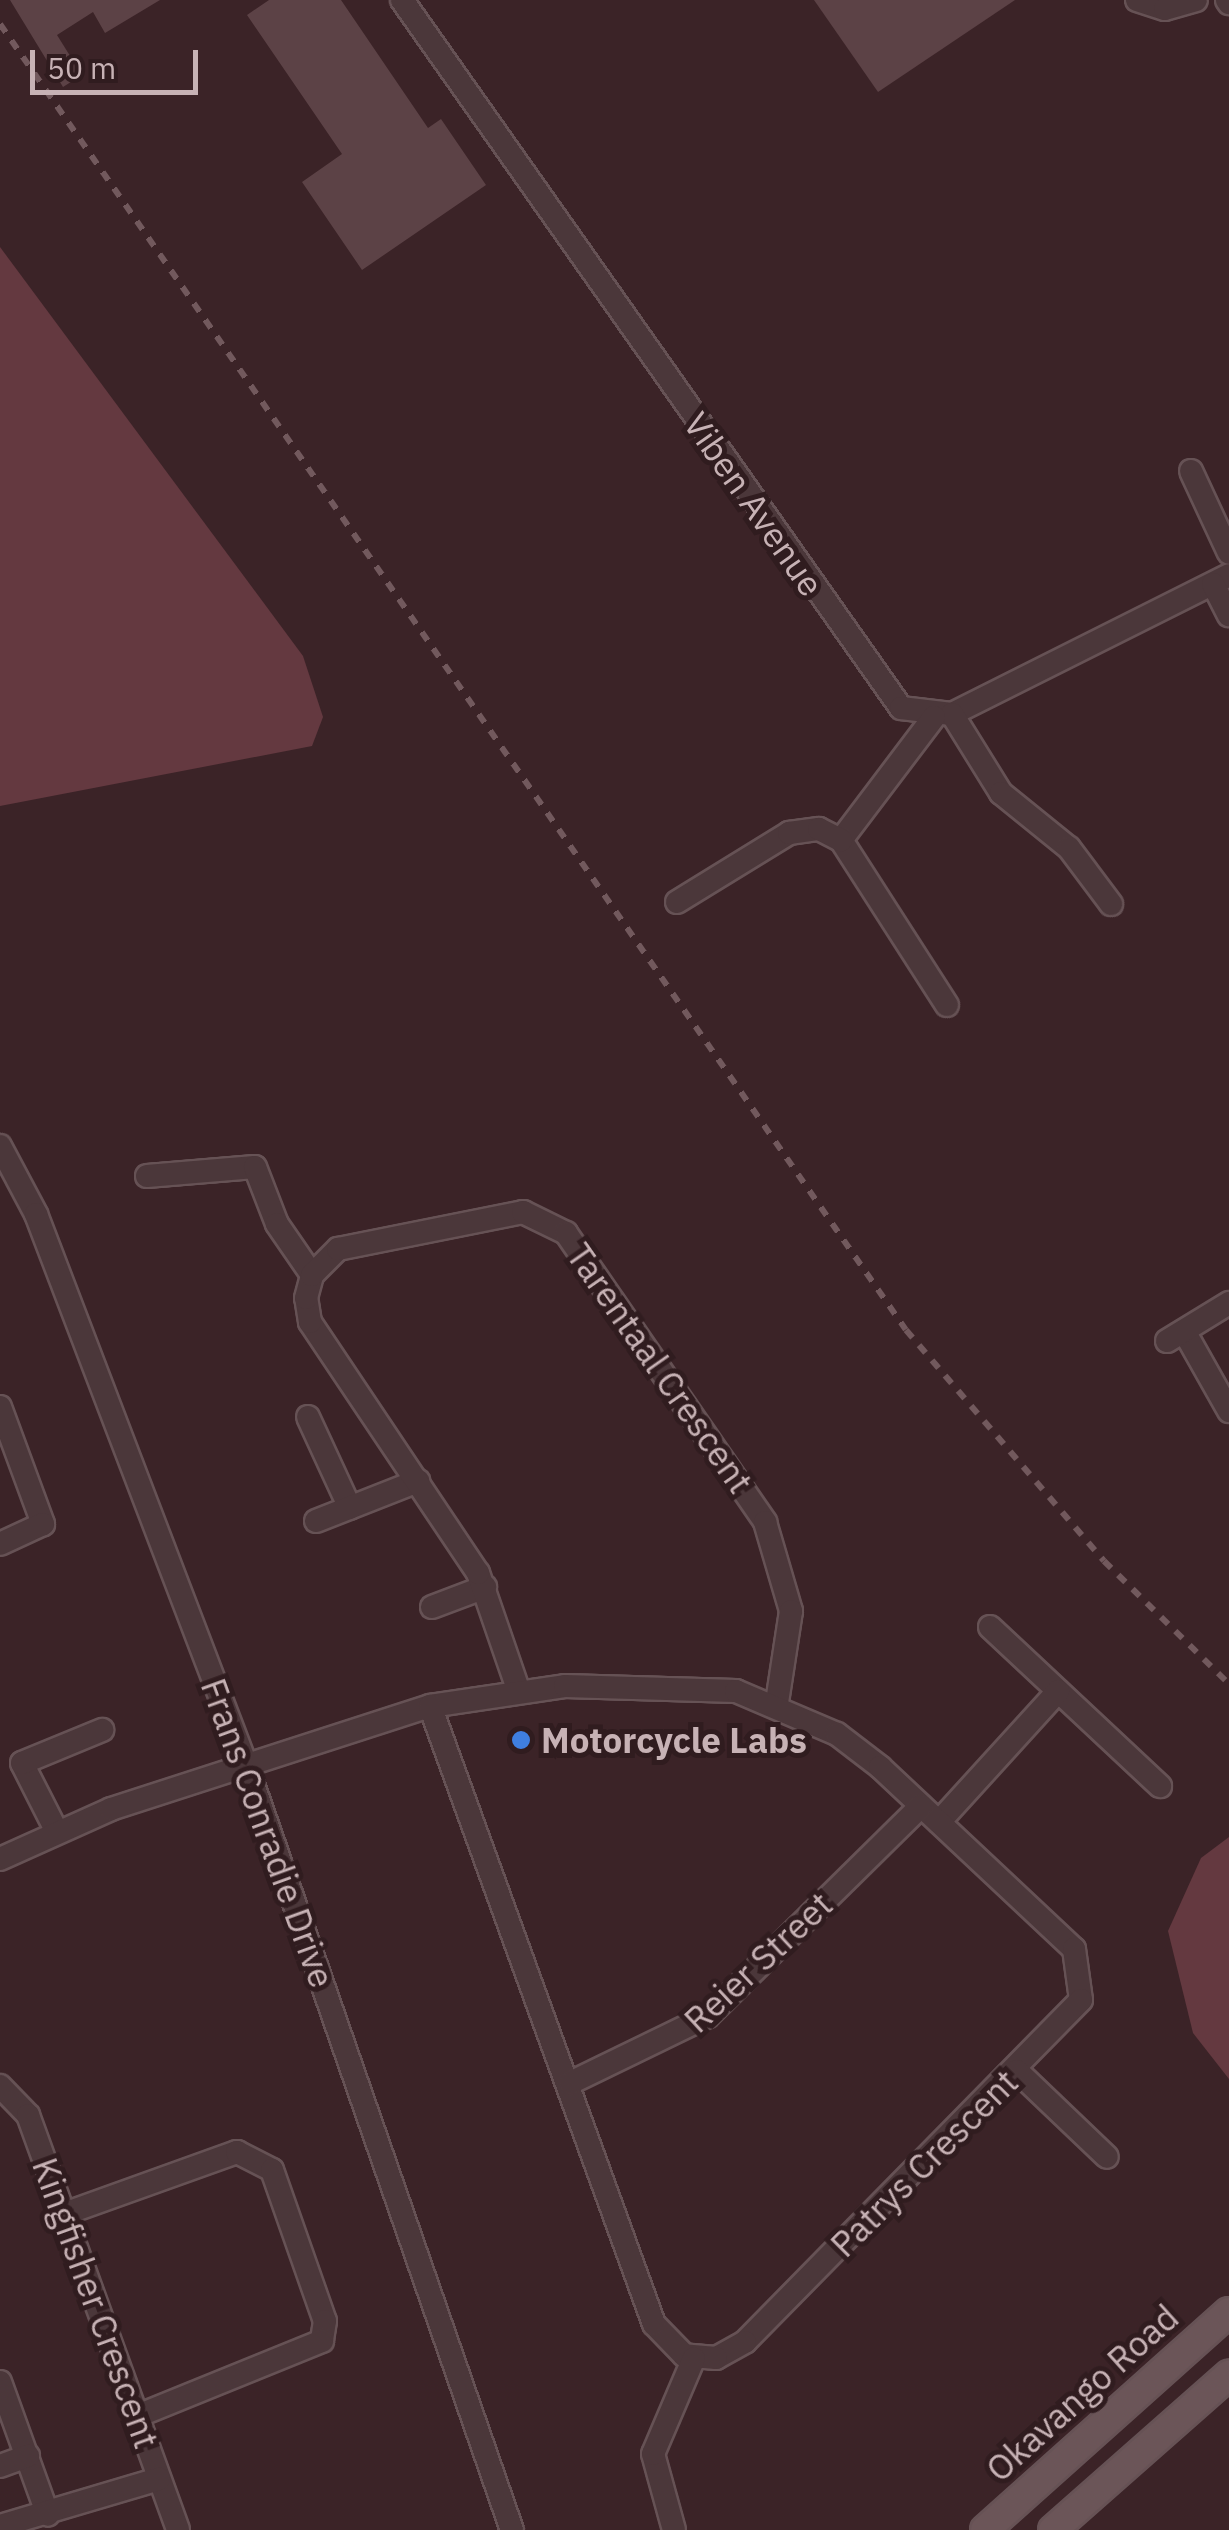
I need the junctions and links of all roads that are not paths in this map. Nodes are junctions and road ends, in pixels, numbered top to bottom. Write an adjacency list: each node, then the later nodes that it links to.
1 (402, 0): 8 (street, Viben Avenue)
2 (1137, 0): 3 (street)
3 (1196, 0)
4 (1190, 471): 5 (street)
5 (1229, 553)
6 (1221, 580): 7 (street); 8 (street)
7 (1229, 615)
8 (943, 715): 9 (street); 11 (street)
9 (841, 840): 10 (street); 12 (street)
10 (677, 902)
11 (1111, 904)
12 (948, 1005)
13 (0, 1146): 32 (street, Frans Conradie Drive)
14 (147, 1176): 15 (street)
15 (312, 1274): 20 (street); 29 (street, Tarentaal Crescent)
16 (1229, 1303): 18 (street)
17 (0, 1407): 23 (street)
18 (1229, 1411)
19 (308, 1417): 21 (street)
20 (418, 1481): 21 (street); 24 (street)
21 (350, 1508): 22 (street)
22 (316, 1521)
23 (0, 1544)
24 (485, 1587): 25 (street); 27 (street)
25 (432, 1608)
26 (990, 1627): 28 (street)
27 (518, 1688): 29 (street, Patrys Crescent); 30 (street, Patrys Crescent)
28 (1058, 1691): 34 (street); 35 (street, Reier Street)
29 (778, 1703): 35 (street, Patrys Crescent)
30 (430, 1706): 32 (street, Patrys Crescent); 39 (street)
31 (102, 1730): 33 (street)
32 (247, 1767): 36 (street, Patrys Crescent); 54 (street, Frans Conradie Drive)
33 (11, 1768): 36 (street)
34 (1160, 1786)
35 (930, 1814): 38 (street, Patrys Crescent); 39 (street, Reier Street)
36 (56, 1830): 37 (street, Patrys Crescent)
37 (0, 1858)
38 (1017, 2071): 41 (street); 44 (street, Patrys Crescent)
39 (570, 2083): 44 (street)
40 (0, 2086): 42 (street, Kingfisher Crescent)
41 (1108, 2157)
42 (64, 2214): 47 (street, Kingfisher Crescent); 47 (street)
43 (1229, 2312): 56 (main road, Okavango Road)
44 (694, 2358): 55 (street)
45 (1229, 2374): 57 (main road)
46 (0, 2382): 48 (street)
47 (136, 2416): 50 (street, Kingfisher Crescent)
48 (28, 2456): 49 (street); 51 (street)
49 (0, 2466)
50 (160, 2479): 51 (street); 53 (street, Kingfisher Crescent)
51 (48, 2515): 52 (street)
52 (0, 2526)
53 (178, 2530)
54 (512, 2530)
55 (674, 2530)
56 (985, 2530)
57 (1053, 2530)

